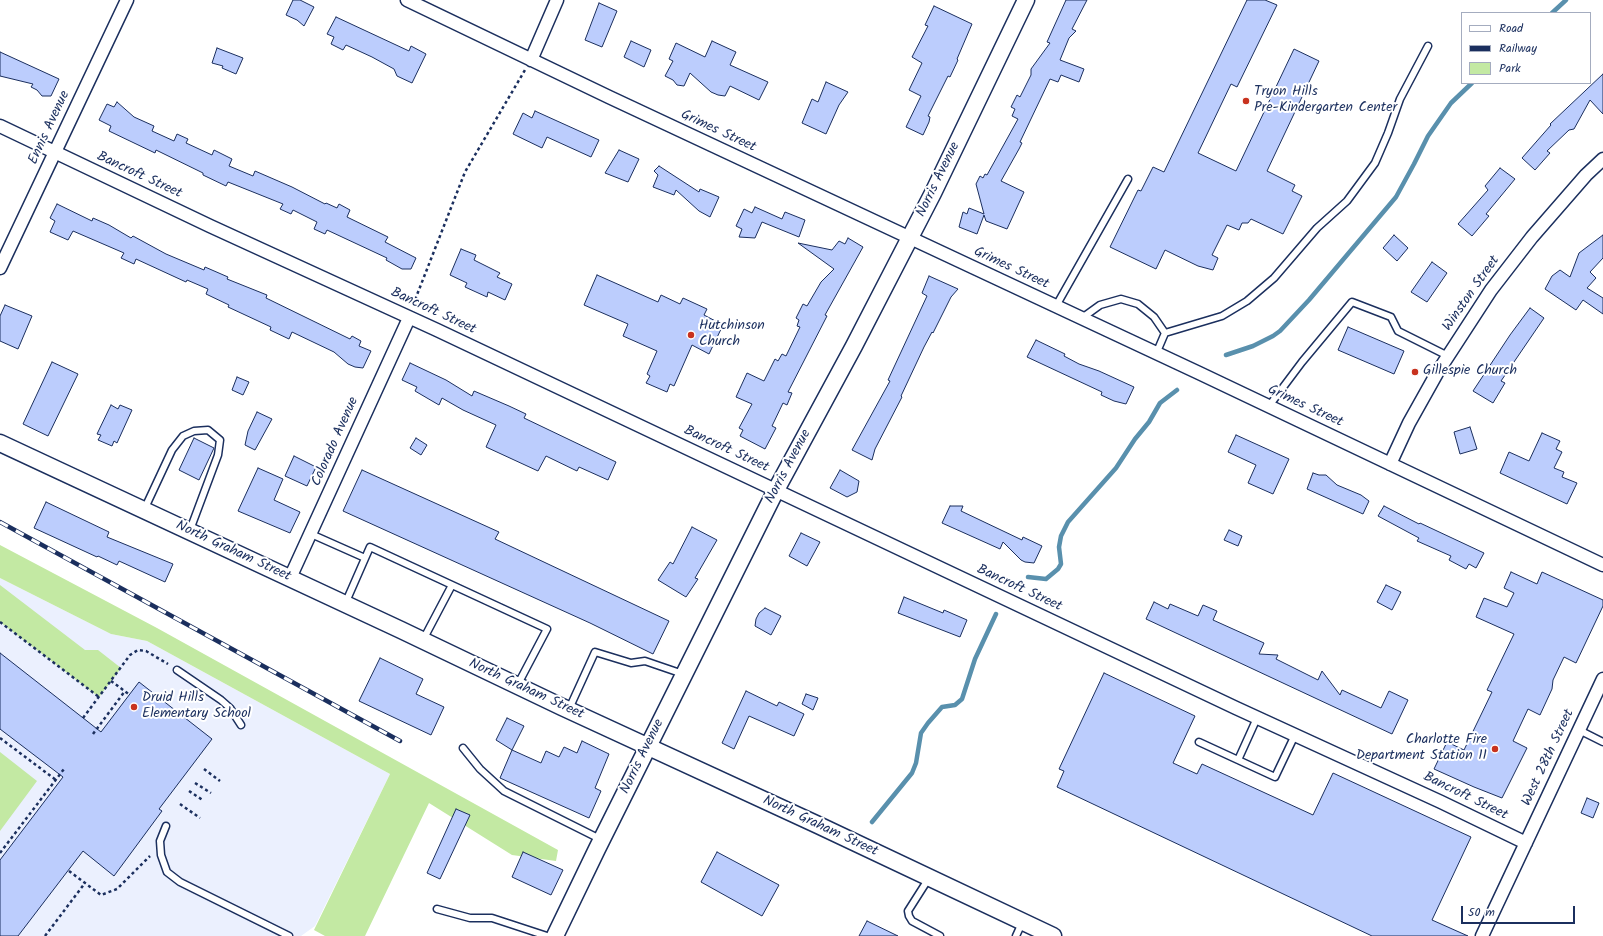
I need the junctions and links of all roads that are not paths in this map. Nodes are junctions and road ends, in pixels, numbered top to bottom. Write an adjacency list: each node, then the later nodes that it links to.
1 (127, 0): 8 (street, Ennis Avenue)
2 (407, 0): 6 (street, Grimes Street)
3 (557, 0): 6 (street)
4 (1026, 0): 11 (main road, Norris Avenue)
5 (1428, 46): 16 (lane)
6 (531, 60): 11 (street, Grimes Street)
7 (0, 126): 8 (street, Bancroft Street)
8 (55, 152): 12 (street, Ennis Avenue); 14 (street, Bancroft Street)
9 (1603, 159): 18 (street, Winston Street)
10 (1128, 179): 13 (lane)
11 (910, 238): 13 (street, Grimes Street); 22 (main road, Norris Avenue)
12 (0, 268)
13 (1056, 306): 15 (street, Grimes Street)
14 (409, 318): 22 (street, Bancroft Street); 25 (street, Colorado Avenue)
15 (1082, 318): 16 (lane); 17 (street, Grimes Street)
16 (1165, 333): 17 (lane)
17 (1156, 354): 19 (street, Grimes Street)
18 (1448, 356): 19 (lane); 21 (street, Winston Street)
19 (1269, 406): 21 (street, Grimes Street)
20 (0, 443): 23 (main road, North Graham Street)
21 (1390, 464): 27 (street, Grimes Street)
22 (776, 490): 33 (main road, Norris Avenue); 37 (street, Bancroft Street)
23 (144, 510): 24 (main road, North Graham Street); 24 (lane)
24 (190, 532): 28 (main road, North Graham Street)
25 (311, 534): 26 (lane); 28 (street, Colorado Avenue)
26 (365, 558): 29 (lane); 30 (lane)
27 (1603, 565)
28 (290, 578): 30 (main road, North Graham Street)
29 (452, 585): 31 (lane); 35 (lane)
30 (344, 604): 31 (main road, North Graham Street)
31 (423, 641): 35 (main road, North Graham Street)
32 (177, 670): 38 (lane)
33 (684, 675): 36 (lane); 43 (main road, Norris Avenue)
34 (1603, 679): 39 (street, West 28th Street)
35 (518, 686): 36 (main road, North Graham Street)
36 (568, 710): 43 (main road, North Graham Street)
37 (1257, 718): 40 (street, Bancroft Street); 45 (lane)
38 (241, 725)
39 (1579, 730): 42 (lane); 48 (street, West 28th Street)
40 (1295, 735): 45 (lane); 48 (street, Bancroft Street)
41 (1199, 742): 45 (lane)
42 (1603, 742)
43 (648, 747): 47 (main road, Norris Avenue); 49 (main road, North Graham Street)
44 (463, 748): 47 (lane)
45 (1238, 760)
46 (166, 826): 52 (lane)
47 (602, 840): 54 (main road, Norris Avenue)
48 (1526, 843): 58 (street, West 28th Street)
49 (929, 878): 51 (main road, North Graham Street); 55 (lane)
50 (437, 909): 53 (lane)
51 (1023, 922): 56 (lane); 57 (main road, North Graham Street)
52 (289, 936)
53 (547, 936)
54 (555, 936)
55 (940, 936)
56 (1016, 936)
57 (1053, 936)
58 (1482, 936)

